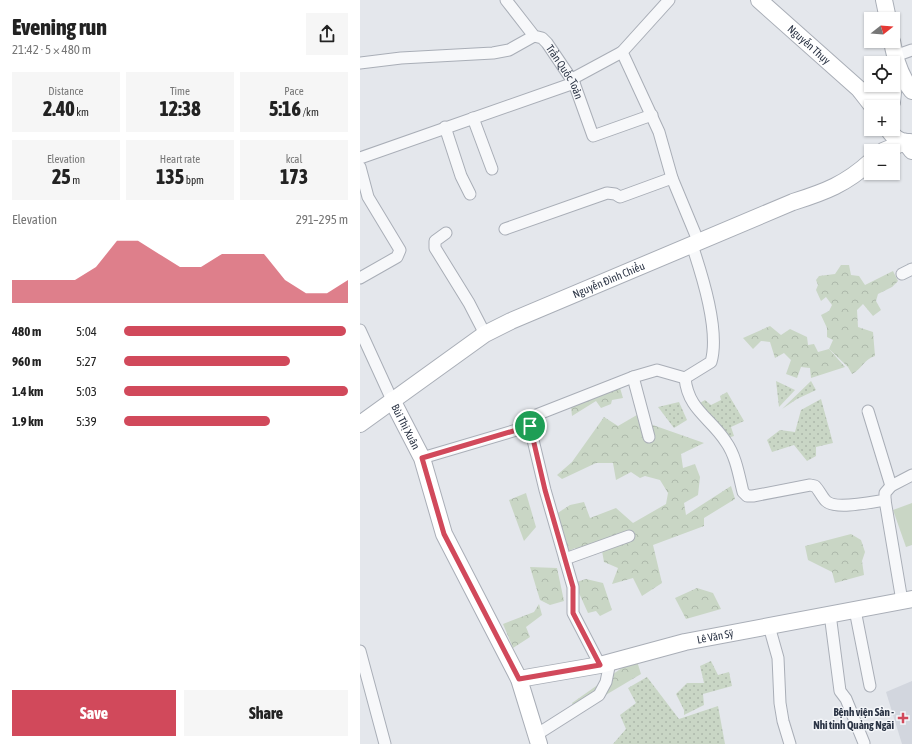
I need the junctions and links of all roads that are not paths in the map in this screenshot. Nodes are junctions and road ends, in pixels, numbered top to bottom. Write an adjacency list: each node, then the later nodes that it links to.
1 (506, 0): 6 (street, Trần Quốc Toản)
2 (668, 0): 8 (street)
3 (758, 0): 12 (street, Nguyễn Thụy)
4 (884, 0): 5 (street)
5 (887, 12)
6 (534, 36): 10 (street); 11 (street, Trần Quốc Toản)
7 (912, 50): 9 (street)
8 (622, 52): 11 (street); 19 (street)
9 (894, 53): 13 (street); 17 (street)
10 (360, 63)
11 (573, 81): 19 (street, Trần Quốc Toản); 20 (street)
12 (859, 89): 15 (street); 16 (street)
13 (912, 91)
14 (912, 98): 18 (street)
15 (868, 100)
16 (882, 100)
17 (891, 100)
18 (900, 100)
19 (652, 116): 29 (street)
20 (473, 118): 21 (street); 28 (street)
21 (444, 127): 25 (street); 30 (street)
22 (893, 136): 23 (street)
23 (910, 145): 24 (street)
24 (900, 147)
25 (360, 158)
26 (360, 167): 34 (street)
27 (864, 168): 33 (street, Nguyễn Đình Chiểu)
28 (492, 169)
29 (672, 178): 31 (street); 33 (street)
30 (470, 194)
31 (505, 229)
32 (446, 233): 36 (street)
33 (696, 244): 36 (street, Nguyễn Đình Chiểu); 38 (street)
34 (360, 278)
35 (360, 330): 39 (street, Bùi Thị Xuân)
36 (485, 334): 39 (street, Nguyễn Đình Chiểu)
37 (633, 377): 38 (street); 42 (street); 43 (street)
38 (685, 378): 47 (street)
39 (392, 400): 41 (street, Nguyễn Đình Chiểu); 44 (street, Bùi Thị Xuân)
40 (868, 411): 46 (street)
41 (360, 424)
42 (530, 426): 44 (street); 49 (street)
43 (649, 437)
44 (422, 458): 56 (street, Bùi Thị Xuân)
45 (912, 475): 46 (street)
46 (891, 486): 47 (street)
47 (885, 500): 50 (street)
48 (629, 536): 49 (street)
49 (565, 559): 55 (street)
50 (907, 600): 51 (street, Lê Văn Sỹ)
51 (855, 610): 52 (street, Lê Văn Sỹ); 57 (street)
52 (830, 614): 53 (street, Lê Văn Sỹ); 60 (street)
53 (769, 626): 55 (street, Lê Văn Sỹ); 62 (street)
54 (360, 651): 58 (street)
55 (605, 664): 56 (street, Lê Văn Sỹ); 59 (street)
56 (519, 679): 59 (street, Bùi Thị Xuân)
57 (870, 686)
58 (364, 687): 61 (street)
59 (538, 740)
60 (864, 743)
61 (385, 744)
62 (790, 744)

